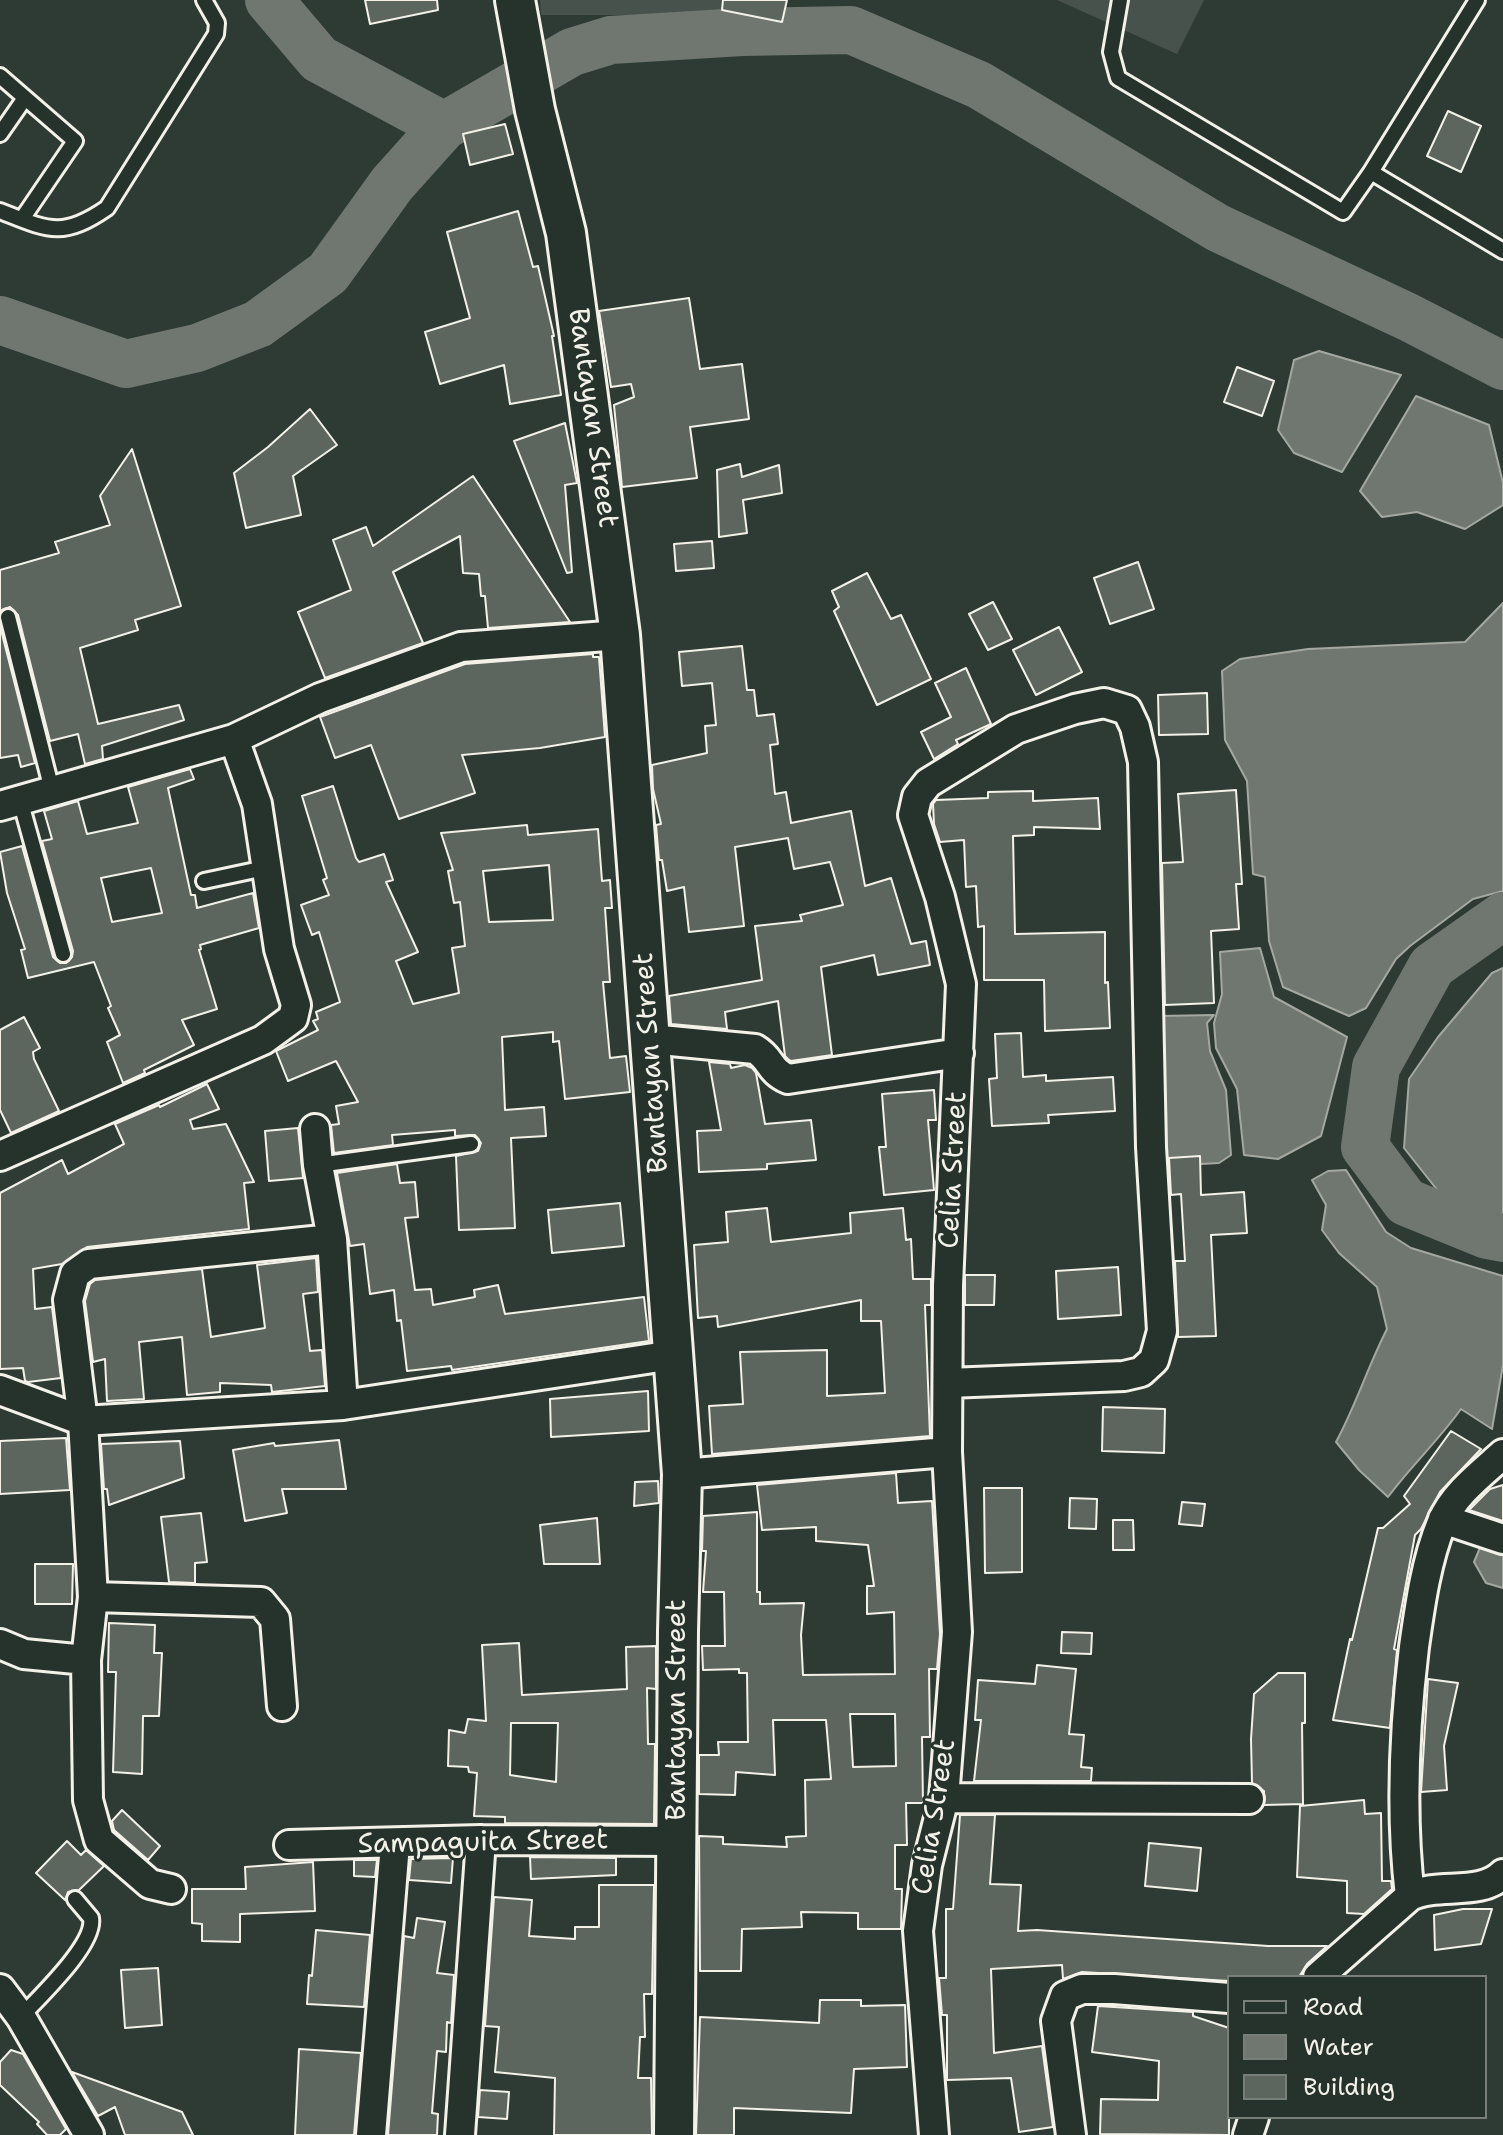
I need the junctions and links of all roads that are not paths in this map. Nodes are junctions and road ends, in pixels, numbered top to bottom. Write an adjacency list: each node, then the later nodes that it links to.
1 (204, 0): 10 (lane)
2 (515, 0): 13 (main road, Bantayan Street)
3 (1120, 0): 8 (lane)
4 (1477, 0): 8 (lane)
5 (0, 76): 6 (lane)
6 (25, 98): 7 (lane); 10 (lane)
7 (0, 134)
8 (1371, 172): 11 (lane)
9 (0, 211): 10 (lane)
10 (22, 219)
11 (1503, 251)
12 (8, 617): 15 (lane)
13 (620, 635): 14 (street); 20 (main road, Bantayan Street)
14 (234, 739): 15 (street); 17 (street)
15 (52, 790): 16 (street)
16 (10, 803): 19 (lane)
17 (265, 868): 18 (lane); 24 (street)
18 (204, 881)
19 (63, 954)
20 (650, 1039): 21 (street); 27 (main road, Bantayan Street)
21 (959, 1053): 28 (street, Celia Street); 28 (street, Celia Street)
22 (315, 1129): 25 (street)
23 (471, 1144): 25 (lane)
24 (0, 1156)
25 (318, 1165): 26 (street)
26 (332, 1239): 30 (street); 31 (street)
27 (673, 1355): 30 (street); 34 (main road, Bantayan Street)
28 (948, 1383): 32 (street, Celia Street)
29 (0, 1390): 31 (street)
30 (343, 1405): 31 (street)
31 (83, 1421): 37 (street)
32 (947, 1452): 34 (street); 41 (street, Celia Street)
33 (1503, 1454): 35 (street)
34 (682, 1474): 44 (main road, Bantayan Street)
35 (1443, 1519): 36 (street); 49 (street)
36 (1503, 1539)
37 (93, 1597): 39 (street); 40 (street)
38 (0, 1644): 39 (street)
39 (86, 1660): 48 (street)
40 (282, 1706)
41 (944, 1798): 42 (street); 59 (street, Celia Street)
42 (1249, 1799)
43 (481, 1840): 44 (street, Sampaguita Street); 45 (street, Sampaguita Street); 57 (street)
44 (678, 1841): 58 (main road, Bantayan Street)
45 (395, 1844): 46 (street, Sampaguita Street); 56 (street)
46 (289, 1845)
47 (1503, 1874): 49 (street)
48 (171, 1889)
49 (1410, 1896): 51 (street)
50 (75, 1899): 54 (lane)
51 (1320, 1975)
52 (0, 1989): 54 (street)
53 (1227, 1998): 60 (street)
54 (21, 2017): 55 (street)
55 (89, 2135)
56 (371, 2135)
57 (460, 2135)
58 (674, 2135)
59 (934, 2135)
60 (1071, 2135)

